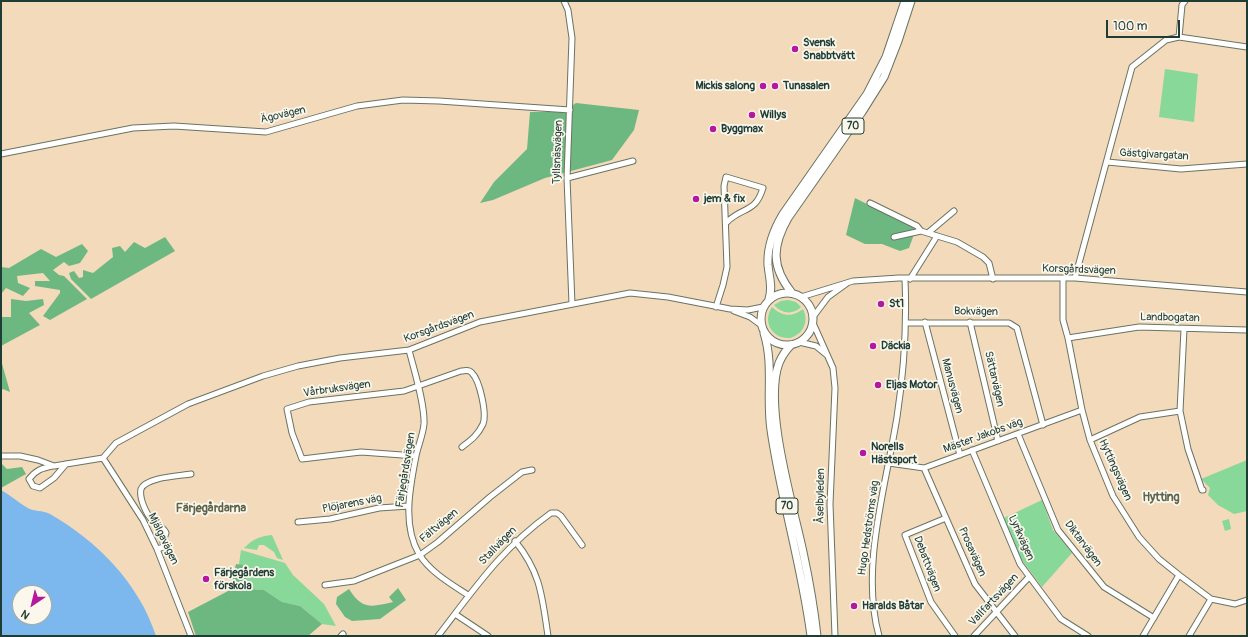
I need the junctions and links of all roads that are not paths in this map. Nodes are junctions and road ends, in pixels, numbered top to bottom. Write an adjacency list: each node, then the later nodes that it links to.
1 (564, 1): 7 (street, Tyllsnäsvägen)
2 (905, 1): 28 (highway, 70)
3 (911, 1): 26 (highway, 70)
4 (1185, 1): 5 (street)
5 (1179, 37): 6 (street); 10 (street)
6 (1247, 47)
7 (570, 110): 8 (street, Ägovägen); 12 (street, Tyllsnäsvägen)
8 (1, 154)
9 (633, 160): 12 (street)
10 (1108, 162): 11 (street, Gästgivargatan); 22 (street, Gästgivargatan)
11 (1247, 164)
12 (567, 178): 29 (street, Tyllsnäsvägen)
13 (870, 203): 16 (street)
14 (954, 211): 17 (street)
15 (727, 222): 15 (street); 30 (street)
16 (922, 231): 17 (street); 19 (street)
17 (929, 232): 18 (street)
18 (937, 236): 20 (street); 23 (street)
19 (894, 237)
20 (993, 278): 21 (street, Korsgårdsvägen); 23 (street, Korsgårdsvägen)
21 (1063, 278): 22 (street, Korsgårdsvägen); 41 (street, Hyttingsvägen)
22 (1075, 278): 25 (street, Korsgårdsvägen)
23 (907, 279): 24 (street, Korsgårdsvägen); 36 (street, Hugo Hedströms väg)
24 (853, 281): 27 (street, Korsgårdsvägen); 33 (street)
25 (1247, 292)
26 (792, 293): 27 (highway); 28 (highway)
27 (801, 297): 33 (highway)
28 (769, 299): 31 (highway)
29 (572, 304): 30 (street, Korsgårdsvägen); 44 (street, Korsgårdsvägen)
30 (716, 307): 32 (street, Korsgårdsvägen)
31 (763, 307): 32 (street, Korsgårdsvägen); 37 (highway, 70)
32 (730, 309): 37 (street, Korsgårdsvägen)
33 (813, 320): 42 (highway); 45 (street, Åselbyleden)
34 (925, 322): 35 (street, Bokvägen); 36 (street, Bokvägen); 55 (street, Manusvägen)
35 (970, 322): 49 (street, Bokvägen); 52 (street, Sättarvägen)
36 (906, 323): 59 (street, Hugo Hedströms väg)
37 (761, 325): 40 (highway, 70)
38 (1184, 329): 39 (street, Landbogatan); 41 (street, Landbogatan); 48 (street)
39 (1247, 330)
40 (764, 333): 43 (highway); 86 (highway, 70)
41 (1068, 338): 47 (street, Hyttingsvägen)
42 (799, 342): 43 (highway); 45 (street)
43 (791, 345): 87 (highway, 70)
44 (409, 350): 46 (street, Färjegårdsvägen); 58 (street, Korsgårdsvägen)
45 (829, 357): 88 (street, Åselbyleden)
46 (418, 386): 53 (street); 57 (street, Färjegårdsvägen); 57 (street, Vårbruksvägen)
47 (1082, 410): 49 (street, Mäster Jakobs väg); 51 (street, Hyttingsvägen)
48 (1180, 411): 51 (street); 65 (street)
49 (1042, 425): 50 (street, Mäster Jakobs väg)
50 (1018, 434): 52 (street, Mäster Jakobs väg); 81 (street, Diktarvägen)
51 (1090, 440): 73 (street, Hyttingsvägen)
52 (998, 441): 54 (street, Mäster Jakobs väg)
53 (462, 447)
54 (972, 450): 55 (street, Mäster Jakobs väg); 74 (street, Lyrikvägen)
55 (960, 455): 62 (street, Mäster Jakobs väg)
56 (1, 456): 61 (street)
57 (416, 456): 66 (street, Färjegårdsvägen)
58 (103, 458): 60 (street); 71 (street, Mjälgavägen)
59 (888, 463): 62 (street, Mäster Jakobs väg); 89 (street, Hugo Hedströms väg)
60 (66, 464): 61 (street); 61 (street)
61 (54, 466)
62 (924, 468): 67 (street, Prosavägen)
63 (532, 470): 72 (street, Fältvägen)
64 (191, 474): 71 (street)
65 (1203, 490)
66 (409, 506): 68 (street, Plöjarens väg); 72 (street, Färjegårdsvägen)
67 (946, 518): 79 (street, Prosavägen); 90 (street, Debattvägen)
68 (298, 522)
69 (515, 541): 70 (street, Stallvägen); 76 (street, Stallvägen); 85 (street)
70 (582, 545)
71 (157, 549): 82 (street, Mjälgavägen)
72 (420, 555): 75 (street, Fältvägen); 76 (street, Färjegårdsvägen)
73 (1179, 575): 77 (street, Hyttingsvägen); 81 (street)
74 (1029, 577): 79 (street, Vallfartsvägen); 93 (street, Lyrikvägen)
75 (325, 585)
76 (468, 595): 80 (street, Stallvägen)
77 (1210, 598): 78 (street, Hyttingsvägen); 95 (street)
78 (1247, 600)
79 (996, 612): 91 (street, Vallfartsvägen); 92 (street, Prosavägen)
80 (455, 614): 83 (street, Stallvägen); 84 (street)
81 (1154, 618): 94 (street)
82 (191, 636)
83 (438, 636)
84 (488, 636)
85 (548, 636)
86 (811, 636)
87 (817, 636)
88 (835, 636)
89 (879, 636)
90 (955, 636)
91 (974, 636)
92 (1015, 636)
93 (1088, 636)
94 (1143, 636)
95 (1189, 636)

